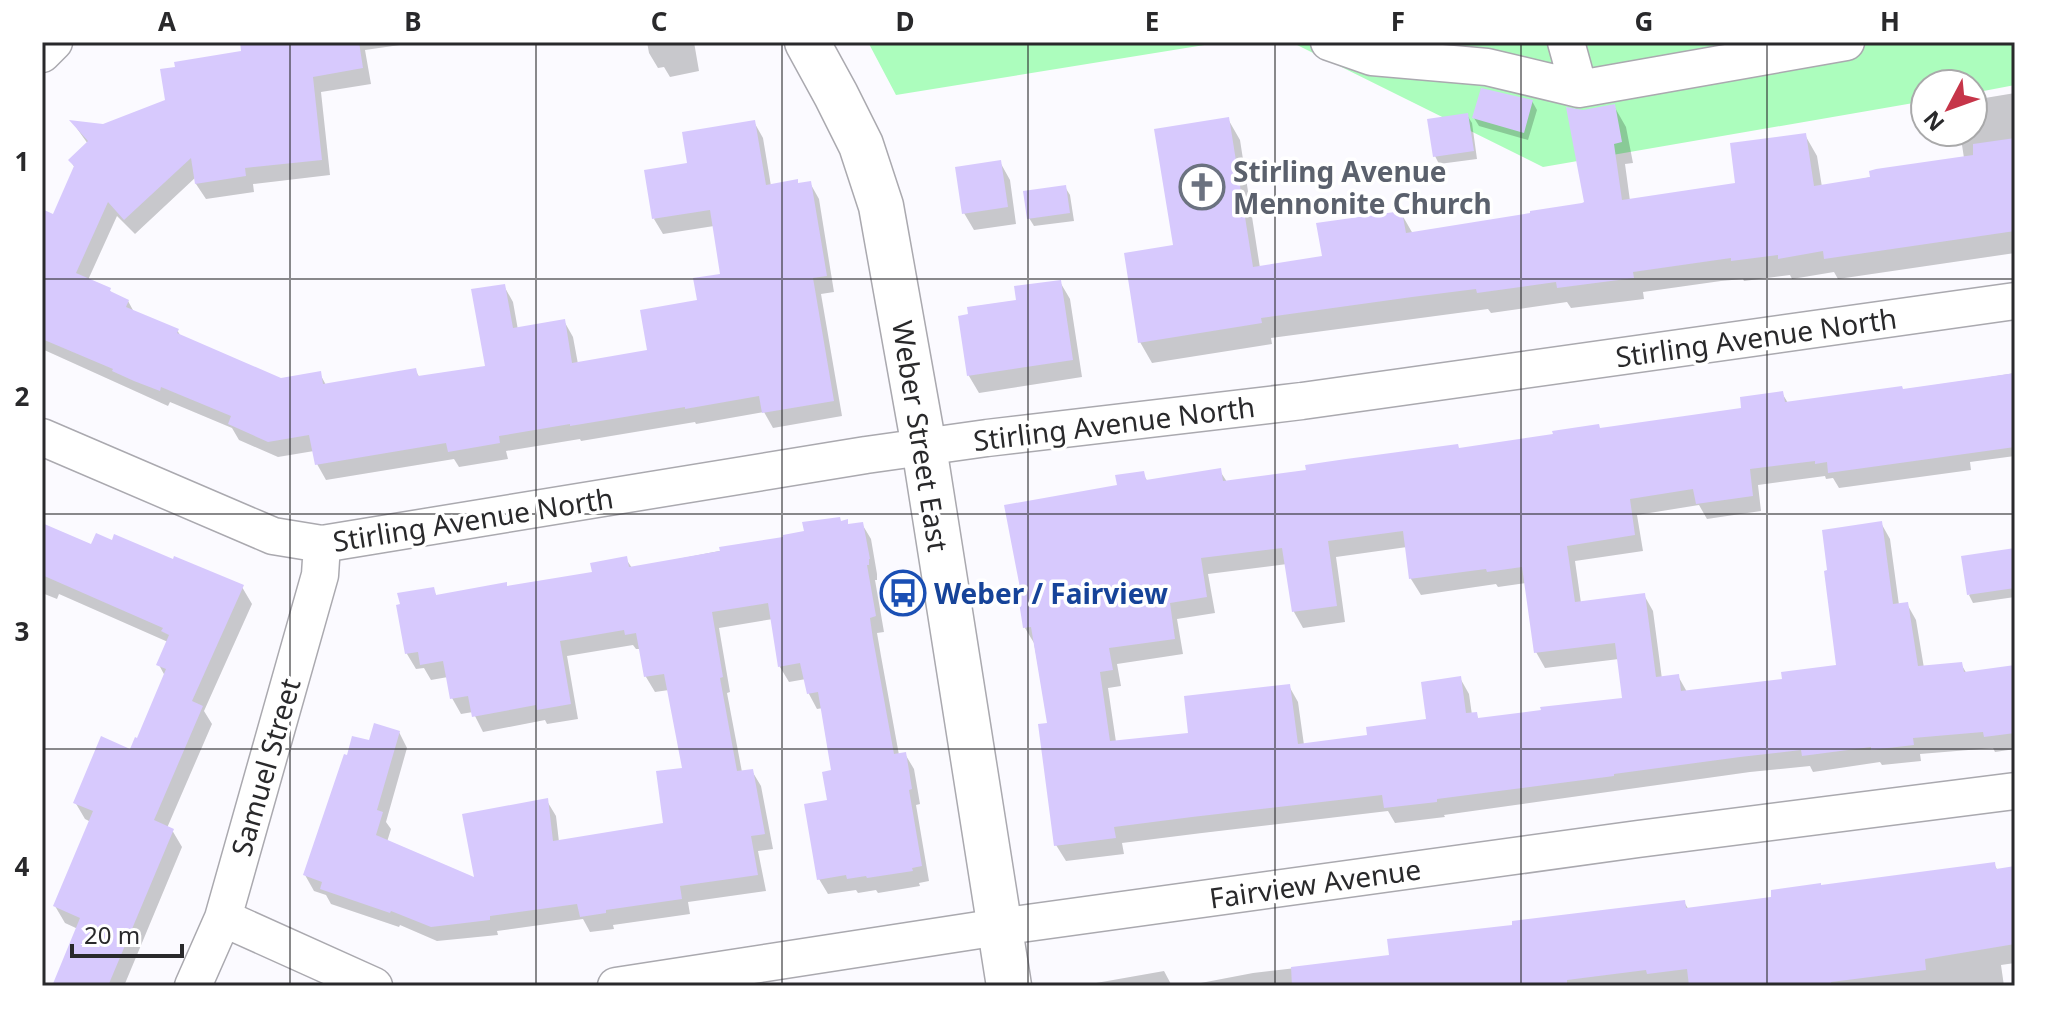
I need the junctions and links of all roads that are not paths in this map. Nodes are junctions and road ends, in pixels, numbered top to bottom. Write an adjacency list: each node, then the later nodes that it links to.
1 (54, 42): 7 (street)
2 (807, 42): 11 (main road, Weber Street East)
3 (1329, 42): 6 (street)
4 (1566, 42): 8 (street)
5 (1846, 42): 8 (street)
6 (1406, 51): 8 (street)
7 (42, 54)
8 (1579, 89)
9 (2015, 301): 11 (street, Stirling Avenue North)
10 (42, 437): 12 (street, Stirling Avenue North)
11 (924, 447): 12 (street, Stirling Avenue North); 15 (main road, Weber Street East)
12 (322, 544): 14 (street, Samuel Street)
13 (2015, 791): 15 (street, Fairview Avenue)
14 (223, 918): 16 (street, Samuel Street); 17 (street)
15 (999, 927): 18 (street, Fairview Avenue); 19 (main road, Weber Street East)
16 (193, 986)
17 (374, 986)
18 (616, 986)
19 (1009, 986)

